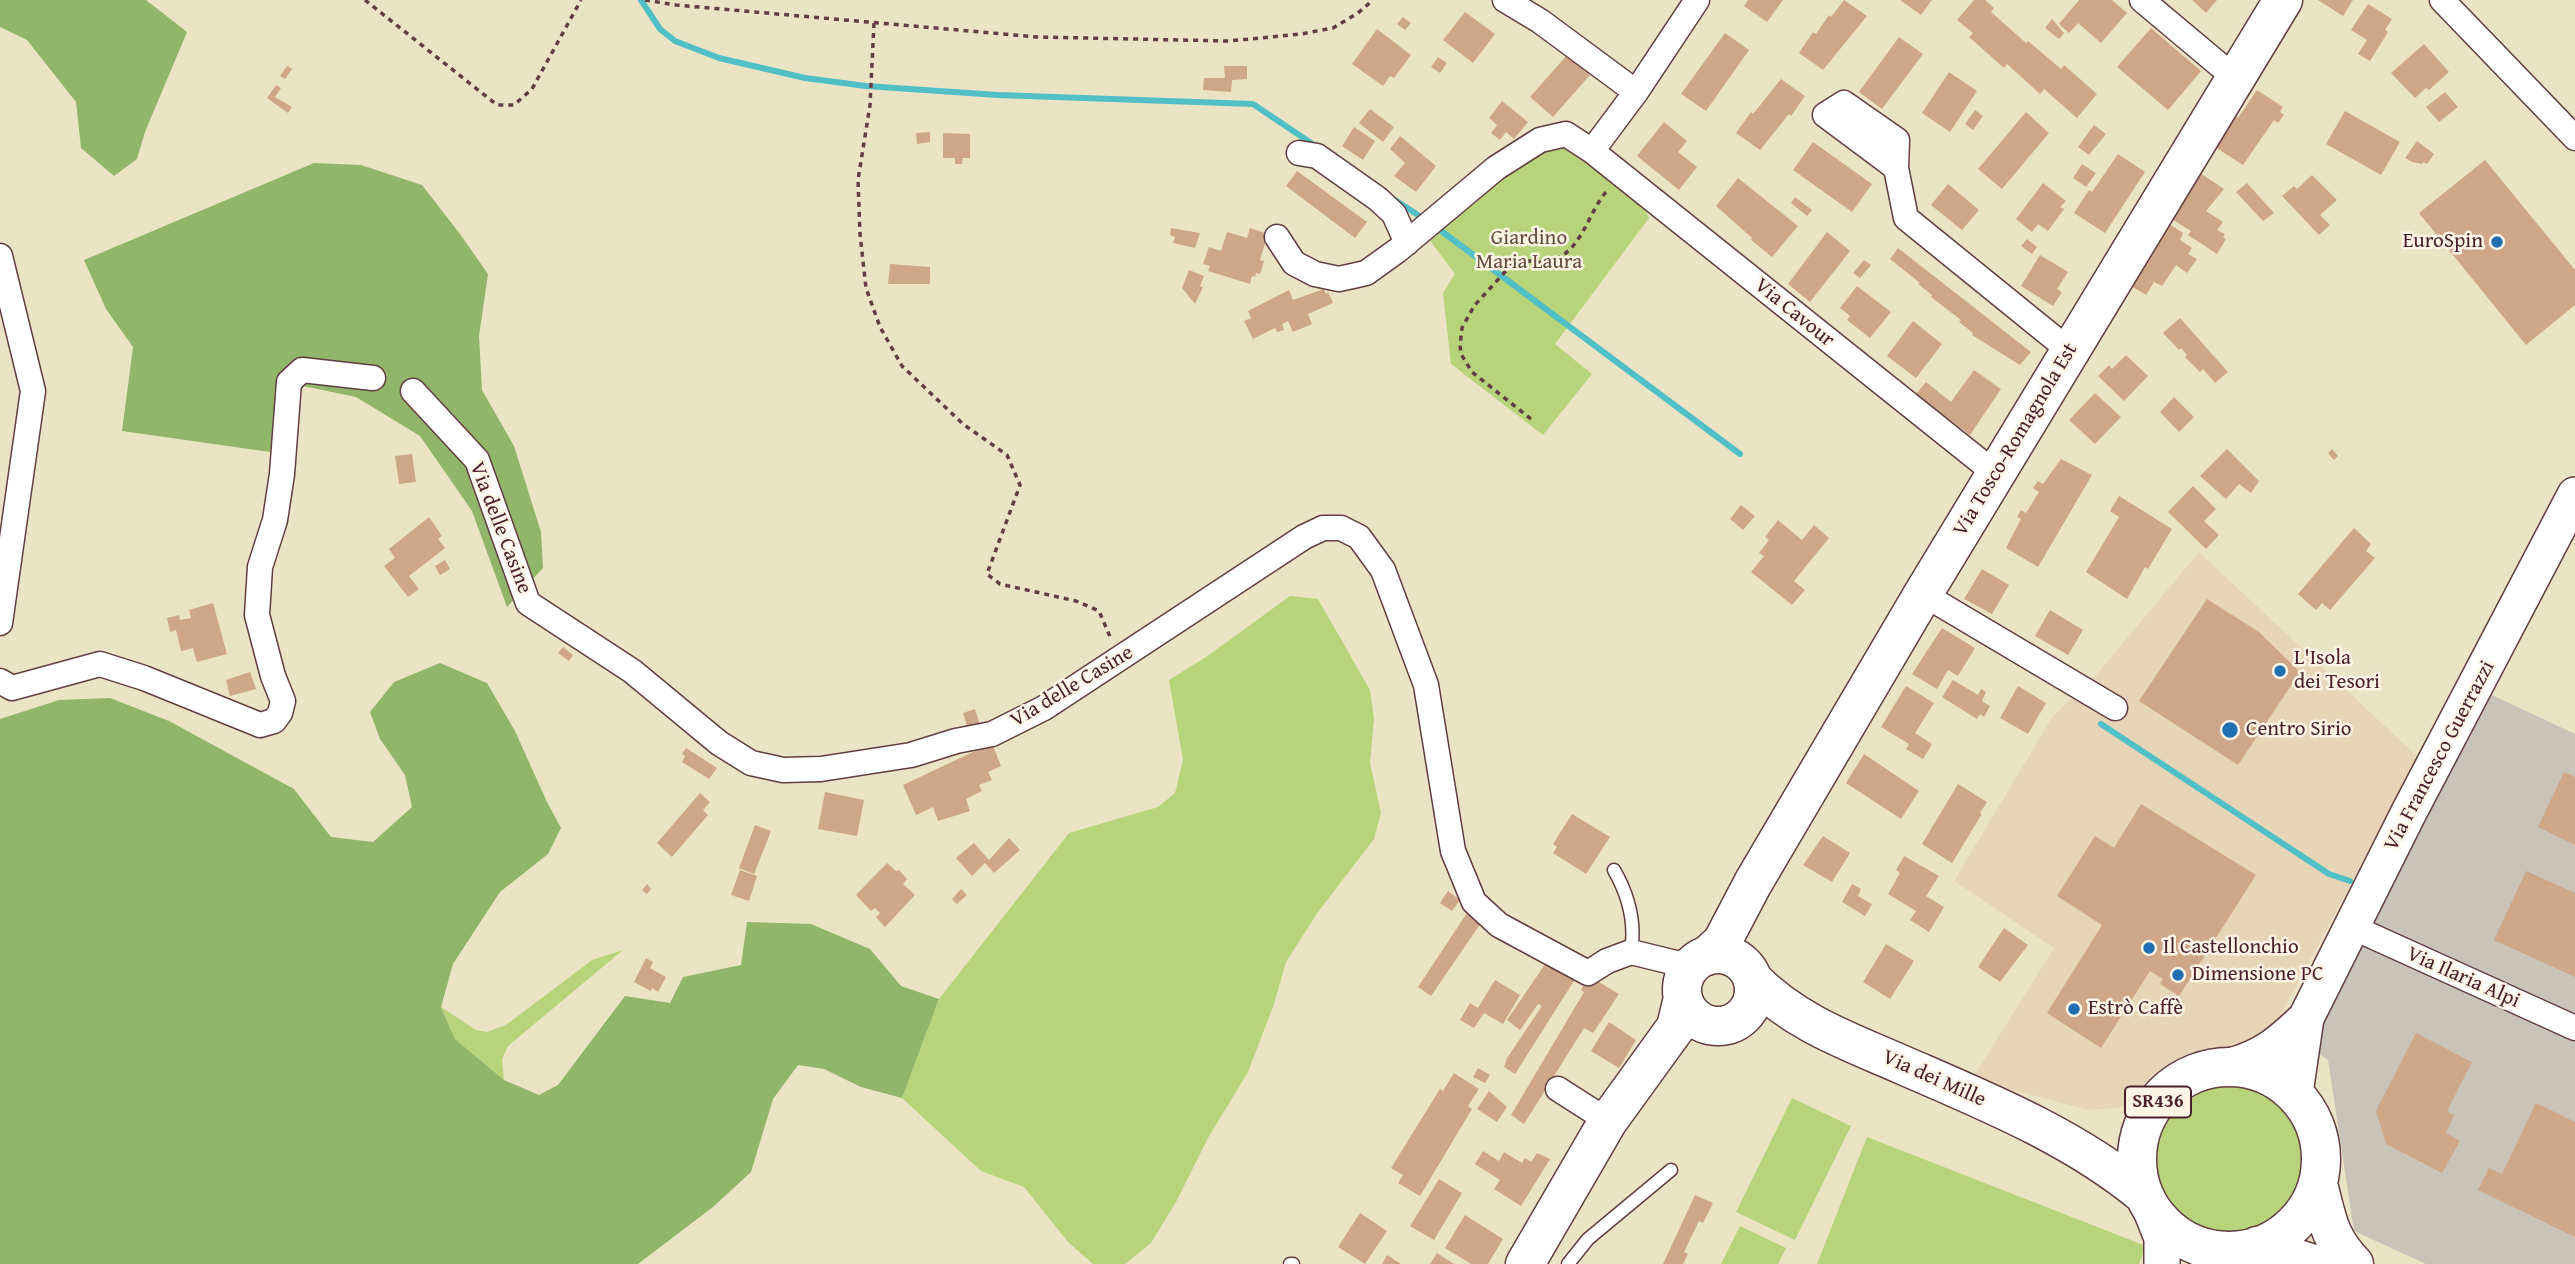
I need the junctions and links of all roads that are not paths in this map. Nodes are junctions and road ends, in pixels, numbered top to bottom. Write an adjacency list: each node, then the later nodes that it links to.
1 (1505, 0): 7 (street)
2 (1697, 0): 7 (street)
3 (2141, 0): 6 (street)
4 (2283, 0): 6 (main road, Via Tosco-Romagnola Est)
5 (2442, 0): 8 (street)
6 (2235, 78): 15 (main road, Via Tosco-Romagnola Est)
7 (1636, 92): 9 (street)
8 (2575, 138)
9 (1592, 151): 12 (street, Via Cavour); 18 (street, Via Cavour)
10 (1299, 153): 12 (street)
11 (1896, 168): 15 (street)
12 (1423, 230): 13 (street, Via Cavour)
13 (1277, 237)
14 (0, 256): 21 (street)
15 (2070, 351): 18 (main road, Via Tosco-Romagnola Est)
16 (373, 378): 22 (street)
17 (413, 391): 27 (street, Via delle Casine)
18 (1996, 474): 20 (main road, Via Tosco-Romagnola Est)
19 (2575, 495): 26 (main road, Via Francesco Guerrazzi)
20 (1923, 594): 23 (street); 25 (main road, Via Tosco-Romagnola Est)
21 (0, 622)
22 (0, 681)
23 (2115, 708)
24 (1614, 870): 27 (lane)
25 (1754, 883): 28 (main road, Via Tosco-Romagnola Est); 29 (main road, Via Tosco-Romagnola Est)
26 (2352, 927): 30 (main road, Via Francesco Guerrazzi); 33 (street, Via Ilaria Alpi)
27 (1631, 952): 29 (street)
28 (1750, 975): 29 (main road); 31 (main road, Via Tosco-Romagnola Est); 32 (main road, Via dei Mille / SR436)
29 (1692, 977): 31 (main road); 34 (main road, Via Tosco-Romagnola Est)
30 (2306, 1018): 35 (main road, Via Francesco Guerrazzi); 37 (main road, Via Francesco Guerrazzi)
31 (1729, 1021): 32 (main road, Via dei Mille / SR436); 34 (main road, Via Tosco-Romagnola Est)
32 (1811, 1025): 40 (main road, Via dei Mille / SR436)
33 (2575, 1028)
34 (1651, 1064): 39 (main road, Via Tosco-Romagnola Est)
35 (2231, 1066): 37 (main road, SR436); 38 (main road, SR436)
36 (1558, 1089): 39 (street)
37 (2295, 1093): 42 (main road, SR436)
38 (2152, 1108): 40 (main road, Via dei Mille / SR436); 43 (main road, SR436)
39 (1608, 1121): 45 (main road, Via Tosco-Romagnola Est)
40 (2056, 1135): 43 (main road, Via dei Mille / SR436)
41 (1671, 1170): 46 (lane)
42 (2318, 1184): 44 (main road, SR436); 49 (main road, SR436)
43 (2147, 1200): 44 (main road, SR436); 47 (main road)
44 (2230, 1254): 48 (main road, SR436)
45 (1525, 1264)
46 (1568, 1264)
47 (2162, 1264)
48 (2314, 1264)
49 (2354, 1264)

